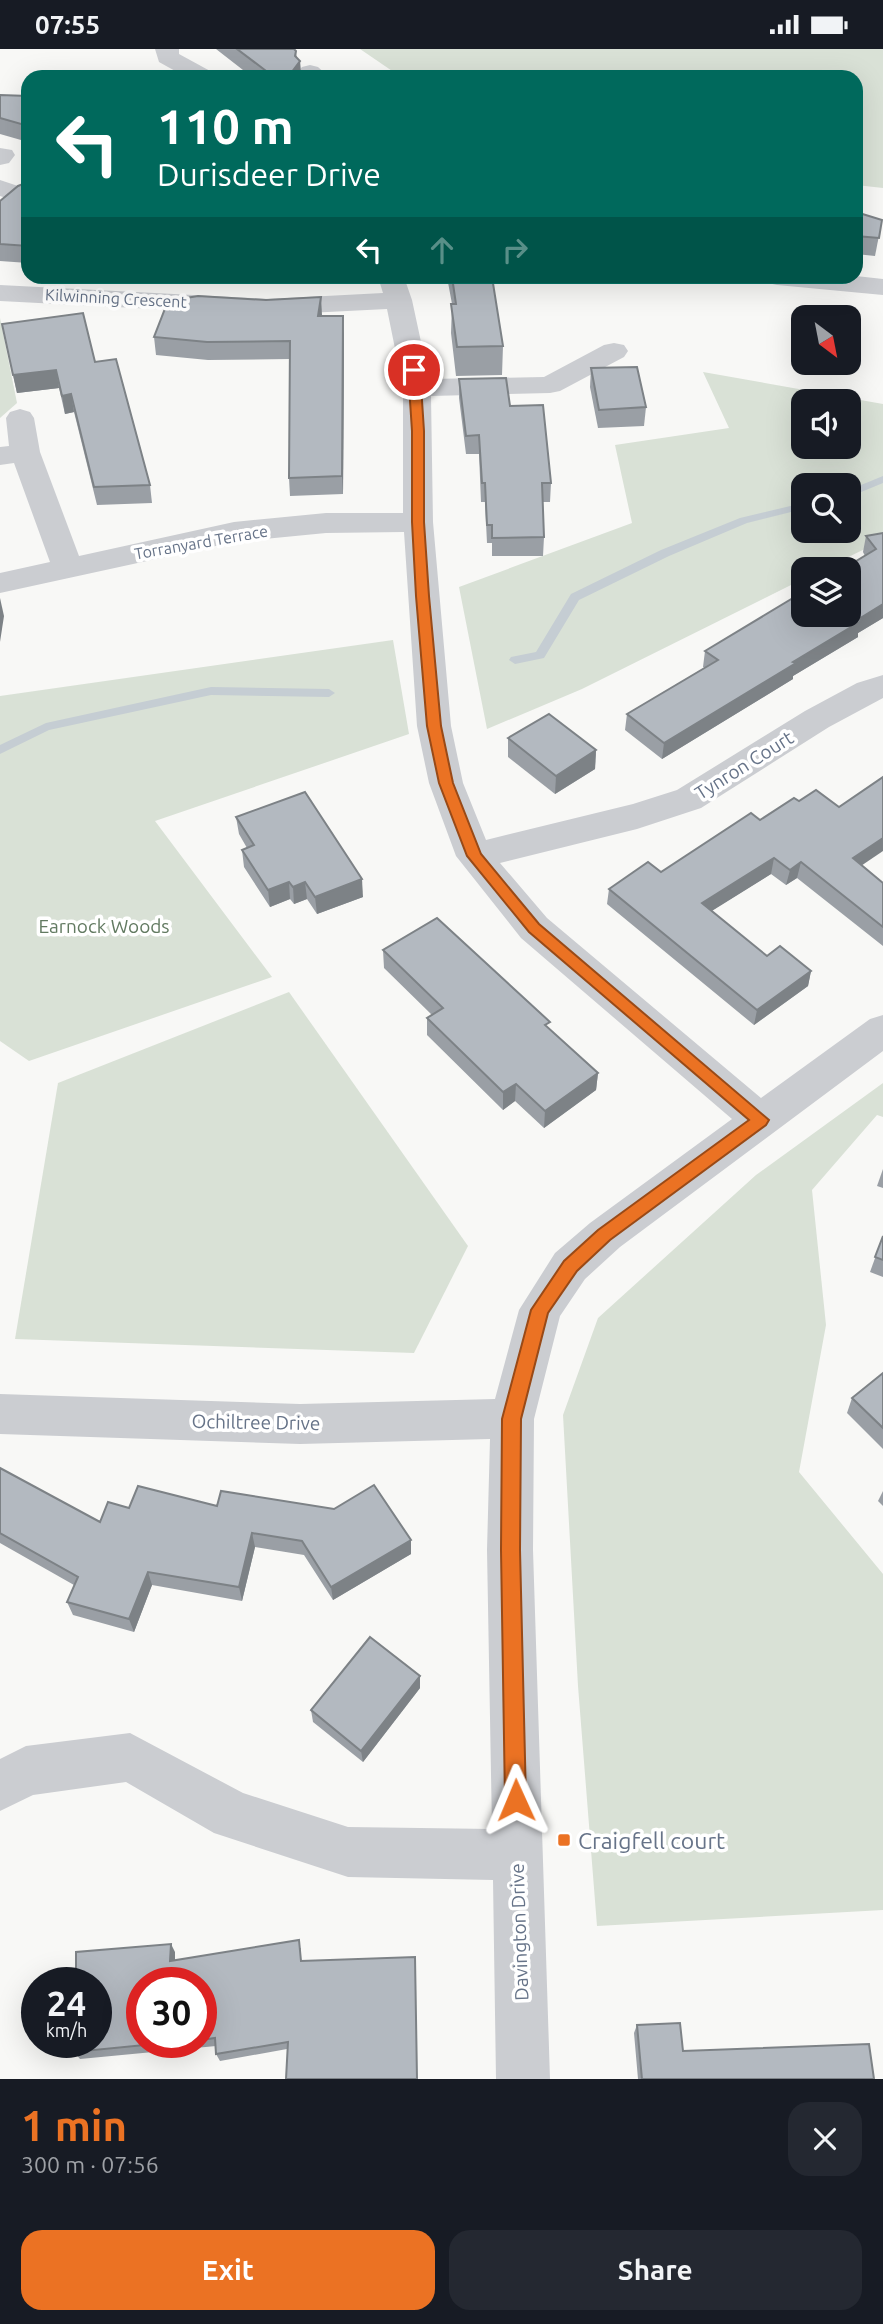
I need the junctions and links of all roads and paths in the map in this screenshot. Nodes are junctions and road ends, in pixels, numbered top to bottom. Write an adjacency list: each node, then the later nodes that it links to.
1 (167, 49): 2 (street)
2 (191, 70)
3 (852, 284): 4 (street)
4 (883, 287)
5 (395, 288): 6 (street, Kilwinning Crescent); 8 (street)
6 (0, 293)
7 (614, 351): 8 (street)
8 (417, 388): 11 (street)
9 (20, 418): 10 (street)
10 (12, 454): 12 (street)
11 (418, 522): 12 (street, Torranyard Terrace); 15 (street)
12 (68, 568): 13 (street, Torranyard Terrace)
13 (0, 583)
14 (883, 686): 15 (street, Tynron Court)
15 (474, 856): 17 (street)
16 (883, 1030): 17 (street, Davington Drive)
17 (760, 1120): 19 (street, Davington Drive)
18 (0, 1414): 19 (street, Ochiltree Drive)
19 (512, 1419): 21 (street, Davington Drive)
20 (0, 1786): 21 (street)
21 (517, 1855): 22 (street, Davington Drive)
22 (523, 2079)

